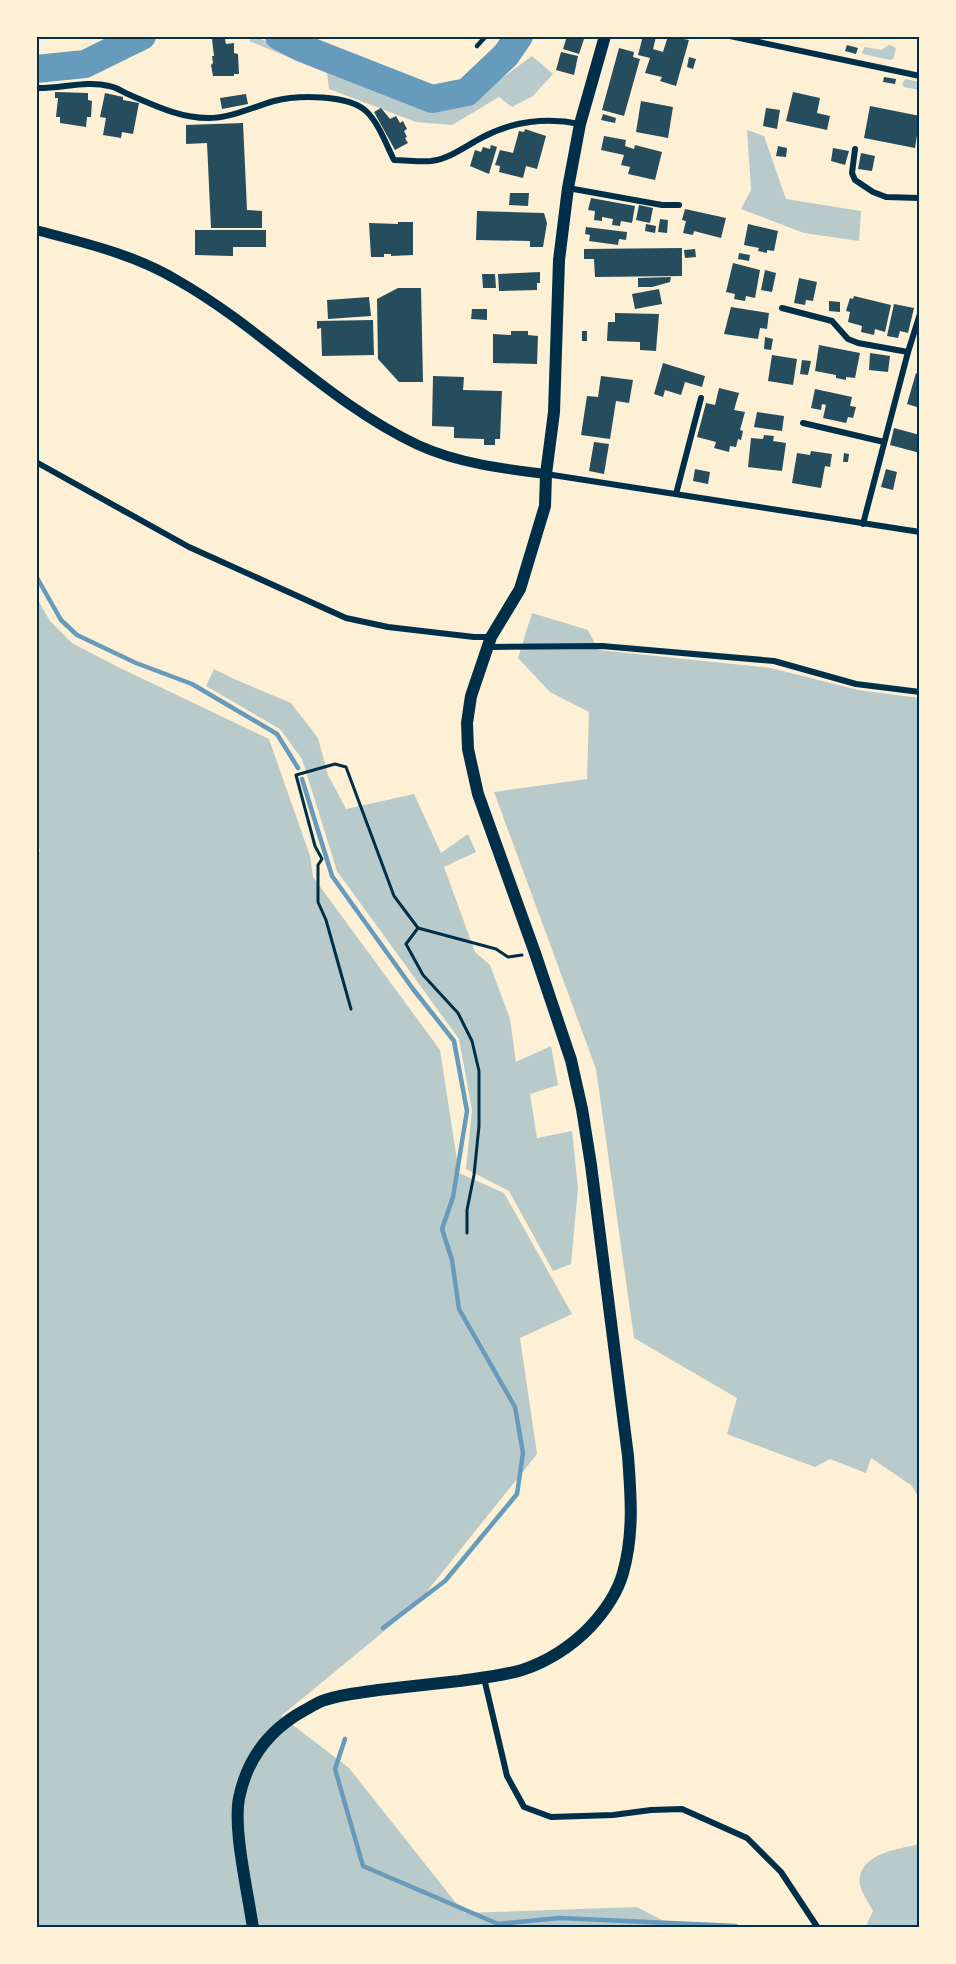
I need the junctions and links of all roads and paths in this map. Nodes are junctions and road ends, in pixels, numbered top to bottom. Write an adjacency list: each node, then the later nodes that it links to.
1 (486, 36): 4 (lane)
2 (605, 36): 7 (main road)
3 (730, 36): 5 (street)
4 (477, 46)
5 (920, 76)
6 (36, 88): 7 (street)
7 (580, 124): 9 (main road)
8 (855, 149): 10 (street)
9 (568, 188): 11 (street); 20 (main road)
10 (920, 198)
11 (679, 205)
12 (36, 230): 20 (street)
13 (782, 308): 15 (street)
14 (920, 314): 15 (street)
15 (908, 352): 18 (street)
16 (701, 398): 21 (street)
17 (803, 423): 18 (street)
18 (884, 442): 22 (street)
19 (36, 462): 24 (street)
20 (546, 474): 21 (street); 24 (main road)
21 (676, 494): 22 (street)
22 (863, 524): 23 (street)
23 (920, 532)
24 (489, 642): 25 (street); 27 (main road)
25 (920, 692)
26 (418, 928): 27 (path); 28 (path); 29 (path)
27 (535, 952): 30 (main road)
28 (351, 1009)
29 (467, 1233)
30 (484, 1678): 31 (main road); 32 (street)
31 (253, 1928)
32 (818, 1928)

